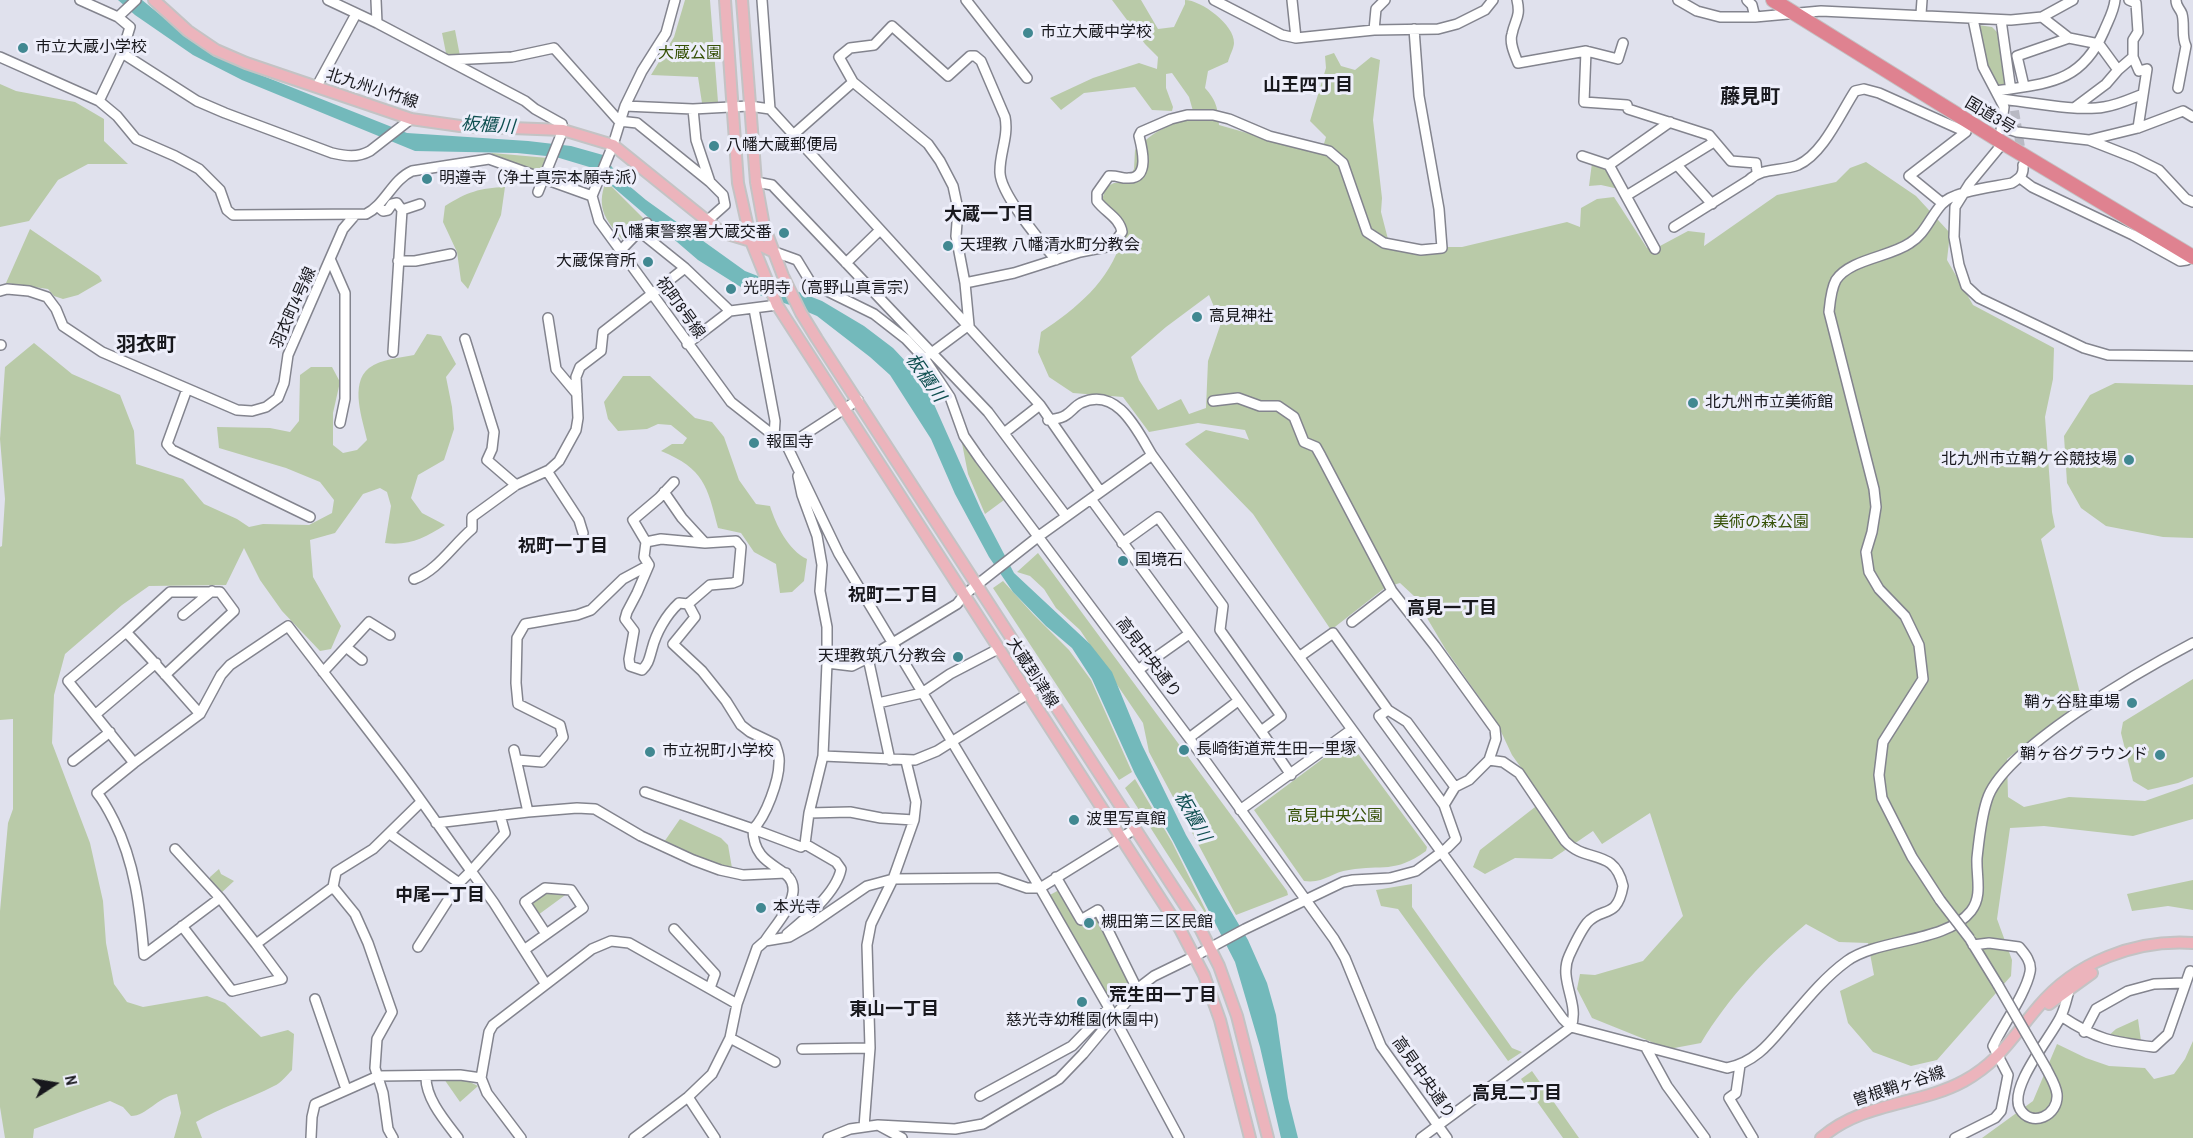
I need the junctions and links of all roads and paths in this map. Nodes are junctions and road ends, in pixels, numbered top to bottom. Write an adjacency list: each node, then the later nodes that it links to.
1 (80, 0): 28 (street)
2 (136, 0): 28 (street)
3 (154, 0): 49 (main road, 北九州小竹線)
4 (328, 0): 26 (street)
5 (376, 0): 33 (street)
6 (675, 0): 55 (street)
7 (725, 0): 57 (main road)
8 (742, 0): 56 (main road)
9 (762, 0): 60 (street)
10 (966, 0): 46 (street)
11 (1214, 0): 36 (street)
12 (1292, 0): 36 (street)
13 (1385, 0): 35 (street)
14 (1493, 0): 34 (street)
15 (1517, 0): 40 (street)
16 (1677, 0): 29 (street)
17 (1747, 0): 29 (street)
18 (1773, 0): 25 (highway, 国道3号)
19 (1788, 0): 25 (highway, 国道3号)
20 (1922, 0): 27 (street)
21 (2073, 0): 30 (street)
22 (2115, 0): 39 (street)
23 (2129, 0): 43 (street)
24 (2176, 0): 51 (street)
25 (1799, 13): 27 (street); 29 (street); 67 (highway, 国道3号)
26 (356, 14): 33 (street); 49 (street)
27 (1921, 14): 31 (street)
28 (118, 17): 41 (street)
29 (1755, 17)
30 (2042, 17): 32 (street); 37 (street)
31 (1973, 19): 32 (street); 53 (street)
32 (2001, 20): 48 (street)
33 (377, 23): 44 (street)
34 (1414, 29): 35 (street); 103 (street)
35 (1374, 30): 36 (street)
36 (1296, 38)
37 (2069, 38): 39 (street); 50 (street)
38 (1623, 43): 40 (street)
39 (2099, 44): 45 (street); 50 (street)
40 (1586, 51): 64 (street)
41 (122, 53): 54 (street); 62 (street)
42 (0, 57): 54 (street)
43 (2133, 57): 45 (street); 52 (street)
44 (449, 60): 63 (street); 66 (street)
45 (2118, 69): 58 (street)
46 (1027, 78)
47 (853, 82): 68 (street); 103 (street); 108 (street)
48 (2010, 84)
49 (317, 86): 62 (main road, 北九州小竹線)
50 (2024, 86): 53 (street)
51 (2178, 88)
52 (2144, 94): 58 (street); 65 (street)
53 (1999, 95): 58 (street); 67 (street)
54 (99, 101): 91 (street)
55 (625, 106): 59 (street); 63 (street)
56 (749, 106): 57 (street); 60 (street); 80 (main road)
57 (732, 107): 59 (street); 97 (main road)
58 (2074, 108)
59 (693, 109): 79 (street)
60 (770, 109): 68 (street)
61 (2193, 117): 65 (street)
62 (411, 119): 66 (main road, 北九州小竹線)
63 (619, 121): 71 (street); 79 (street)
64 (1670, 122): 70 (street); 73 (street)
65 (2138, 128): 69 (street)
66 (562, 134): 71 (main road, 北九州小竹線); 77 (street)
67 (2002, 134): 69 (street); 82 (street); 102 (highway, 国道3号)
68 (793, 135): 96 (street)
69 (2089, 140): 85 (street)
70 (1714, 142): 74 (street); 76 (street)
71 (611, 151): 83 (street); 92 (main road, 北九州小竹線)
72 (1582, 156): 73 (street)
73 (1609, 165): 84 (street)
74 (1677, 165): 84 (street); 88 (street)
75 (2023, 165): 78 (street)
76 (1757, 172): 86 (street); 88 (street)
77 (544, 178): 81 (street); 83 (street); 89 (street)
78 (2020, 178): 82 (street); 102 (street)
79 (710, 182): 92 (street)
80 (756, 182): 100 (main road); 106 (street)
81 (538, 192)
82 (1966, 193): 86 (street); 120 (street)
83 (592, 195): 99 (street, 祝町8号線)
84 (1626, 196): 98 (street)
85 (2193, 202)
86 (1942, 203): 224 (street, bridge)
87 (420, 204): 90 (street)
88 (1712, 204): 94 (street)
89 (377, 207): 90 (street); 91 (street)
90 (402, 210): 105 (street)
91 (355, 215): 104 (street, 羽衣町4号線)
92 (707, 221): 97 (main road, 北九州小竹線)
93 (646, 223): 95 (street)
94 (1674, 227)
95 (639, 231): 99 (street); 107 (street)
96 (879, 231): 106 (street); 115 (street)
97 (751, 241): 100 (main road, 北九州小竹線); 111 (main road, 大蔵到津線)
98 (1655, 249)
99 (621, 250): 110 (street, 祝町8号線)
100 (772, 251): 121 (street, 高見中央通り); 124 (main road, 大蔵到津線)
101 (451, 254): 105 (street)
102 (2192, 254)
103 (1056, 260): 108 (street)
104 (331, 261): 122 (street, 羽衣町4号線); 129 (street)
105 (398, 261): 118 (street)
106 (846, 263): 119 (street)
107 (686, 268): 110 (street); 113 (street)
108 (965, 283): 115 (street)
109 (0, 291): 122 (street, 羽衣町4号線)
110 (652, 295): 117 (street, 祝町8号線); 123 (street)
111 (777, 305): 112 (street); 127 (main road, 大蔵到津線)
112 (754, 309): 113 (street); 131 (street)
113 (730, 311): 117 (street)
114 (548, 318): 123 (street)
115 (969, 326): 119 (street); 126 (street)
116 (465, 339): 137 (street)
117 (687, 344): 131 (street, 祝町8号線)
118 (393, 352)
119 (933, 352): 121 (street); 130 (street)
120 (2193, 356)
121 (924, 358): 144 (street, 高見中央通り)
122 (187, 389): 142 (street)
123 (577, 394): 135 (street)
124 (858, 400): 127 (street); 150 (main road, 大蔵到津線)
125 (1213, 400): 152 (street)
126 (1040, 405): 128 (street); 130 (street)
127 (844, 411): 132 (street); 153 (main road, 大蔵到津線)
128 (1048, 420): 133 (street); 138 (street)
129 (340, 423)
130 (1004, 433): 141 (street)
131 (774, 436): 132 (street, 祝町8号線)
132 (787, 446): 134 (street)
133 (1152, 455): 138 (street); 164 (street)
134 (796, 465): 160 (street); 168 (street)
135 (546, 471): 137 (street); 143 (street)
136 (674, 482): 139 (street)
137 (516, 485): 149 (street)
138 (1100, 491): 140 (street)
139 (664, 492): 145 (street); 146 (street)
140 (1091, 499): 141 (street); 147 (street)
141 (1066, 516): 144 (street)
142 (310, 517)
143 (583, 533)
144 (1039, 536): 150 (street); 169 (street, 高見中央通り)
145 (645, 542): 146 (street); 148 (street)
146 (705, 543): 154 (street)
147 (1122, 543): 158 (street); 181 (street)
148 (649, 564): 154 (street); 197 (street)
149 (414, 579)
150 (976, 585): 153 (street); 172 (main road, 大蔵到津線)
151 (212, 591): 155 (street); 157 (street); 171 (street)
152 (1392, 591): 156 (street); 188 (street)
153 (964, 595): 160 (street); 163 (main road, 大蔵到津線)
154 (688, 604): 203 (street)
155 (183, 615)
156 (1352, 622)
157 (126, 632): 167 (street); 178 (street)
158 (1189, 634): 169 (street); 175 (street)
159 (390, 635): 162 (street)
160 (893, 643): 165 (street); 173 (street)
161 (2193, 643): 251 (street)
162 (346, 647): 166 (street); 170 (street)
163 (999, 649): 173 (street); 174 (main road, 大蔵到津線)
164 (1299, 657): 177 (street); 180 (street)
165 (868, 658): 168 (street); 176 (street)
166 (362, 660)
167 (156, 663): 171 (street); 178 (street)
168 (827, 663): 185 (street)
169 (1138, 670): 183 (street, 高見中央通り)
170 (323, 672): 179 (street); 194 (street)
171 (165, 675): 179 (street)
172 (1042, 685): 174 (street); 202 (main road, 大蔵到津線)
173 (922, 693): 176 (street); 184 (street)
174 (1029, 695): 184 (street); 205 (main road, 大蔵到津線)
175 (1238, 701): 181 (street); 183 (street)
176 (878, 703): 187 (street)
177 (1388, 710): 192 (street); 195 (street)
178 (96, 714): 182 (street)
179 (200, 714): 190 (street)
180 (1352, 730): 191 (street); 208 (street)
181 (1262, 731): 191 (street)
182 (110, 732): 186 (street); 190 (street)
183 (1188, 738): 196 (street, 高見中央通り)
184 (952, 741): 189 (street); 215 (street)
185 (823, 756): 187 (street); 198 (street)
186 (73, 760)
187 (890, 760): 189 (street)
188 (1489, 760): 192 (street); 243 (street)
189 (906, 761): 200 (street)
190 (134, 763): 219 (street)
191 (1291, 775): 196 (street)
192 (1455, 787): 195 (street)
193 (645, 792): 203 (street)
194 (421, 802): 201 (street); 204 (street)
195 (1444, 805): 208 (street)
196 (1240, 810): 217 (street, 高見中央通り)
197 (528, 812): 199 (street); 210 (street)
198 (809, 813): 200 (street); 206 (street)
199 (500, 815): 201 (street); 209 (street)
200 (915, 820): 212 (street)
201 (436, 823): 209 (street)
202 (1136, 829): 205 (street); 228 (main road, 大蔵到津線)
203 (753, 830): 206 (street); 210 (street)
204 (390, 834): 213 (street); 214 (street)
205 (1121, 839): 211 (street); 231 (main road, 大蔵到津線)
206 (805, 844): 222 (street)
207 (175, 849): 216 (street)
208 (1443, 852): 217 (street); 243 (street)
209 (471, 871): 213 (street); 229 (street)
210 (786, 873): 223 (street)
211 (1056, 877): 215 (street); 237 (street)
212 (893, 879): 215 (street); 222 (street); 247 (street)
213 (459, 883): 227 (street)
214 (333, 887): 226 (street); 252 (street)
215 (1040, 888): 218 (street); 240 (street)
216 (220, 898): 219 (street); 226 (street)
217 (1306, 899): 228 (street); 260 (street, 高見中央通り)
218 (1041, 906)
219 (182, 926): 226 (street)
220 (674, 929): 236 (street)
221 (546, 934): 221 (street); 229 (street)
222 (781, 938): 223 (street)
223 (765, 941): 239 (street)
224 (1972, 942): 241 (street, bridge); 249 (street)
225 (2193, 943): 249 (main road, 曽根鞘ヶ谷線)
226 (256, 944)
227 (418, 947)
228 (1210, 947): 231 (street); 271 (main road, 大蔵到津線)
229 (524, 950): 234 (street)
230 (2193, 950): 235 (main road, 曽根鞘ヶ谷線)
231 (1195, 956): 237 (street); 270 (main road, 大蔵到津線)
232 (2190, 971): 233 (street)
233 (2185, 982): 244 (street); 244 (street)
234 (545, 983): 236 (street); 254 (street)
235 (2070, 987): 241 (street); 249 (main road, 曽根鞘ヶ谷線)
236 (710, 988): 239 (street)
237 (1137, 989): 242 (street)
238 (315, 999): 255 (street)
239 (737, 1004): 245 (street)
240 (1109, 1008): 242 (street); 256 (street)
241 (2061, 1017): 244 (street)
242 (1113, 1018): 258 (street); 269 (street)
243 (1571, 1027): 246 (street); 260 (street)
244 (2084, 1032)
245 (730, 1038): 250 (street); 257 (street)
246 (1645, 1046): 251 (street); 274 (street)
247 (870, 1048): 248 (street); 259 (street)
248 (802, 1049)
249 (2000, 1059): 276 (main road, 曽根鞘ヶ谷線); 277 (main road, 曽根鞘ヶ谷線); 278 (street)
250 (775, 1062)
251 (1740, 1065): 275 (street)
252 (378, 1076): 253 (street); 255 (street); 262 (street)
253 (426, 1076): 254 (street); 263 (street)
254 (481, 1078): 264 (street)
255 (346, 1089): 261 (street)
256 (980, 1096)
257 (688, 1097): 265 (street); 266 (street)
258 (878, 1125): 259 (street); 268 (street)
259 (864, 1126): 267 (street)
260 (1438, 1126): 272 (street); 273 (street, 高見中央通り)
261 (311, 1138)
262 (393, 1138)
263 (458, 1138)
264 (521, 1138)
265 (634, 1138)
266 (715, 1138)
267 (828, 1138)
268 (902, 1138)
269 (1179, 1138)
270 (1250, 1138)
271 (1268, 1138)
272 (1421, 1138)
273 (1446, 1138)
274 (1705, 1138)
275 (1753, 1138)
276 (1821, 1138)
277 (1832, 1138)
278 (1955, 1138)

